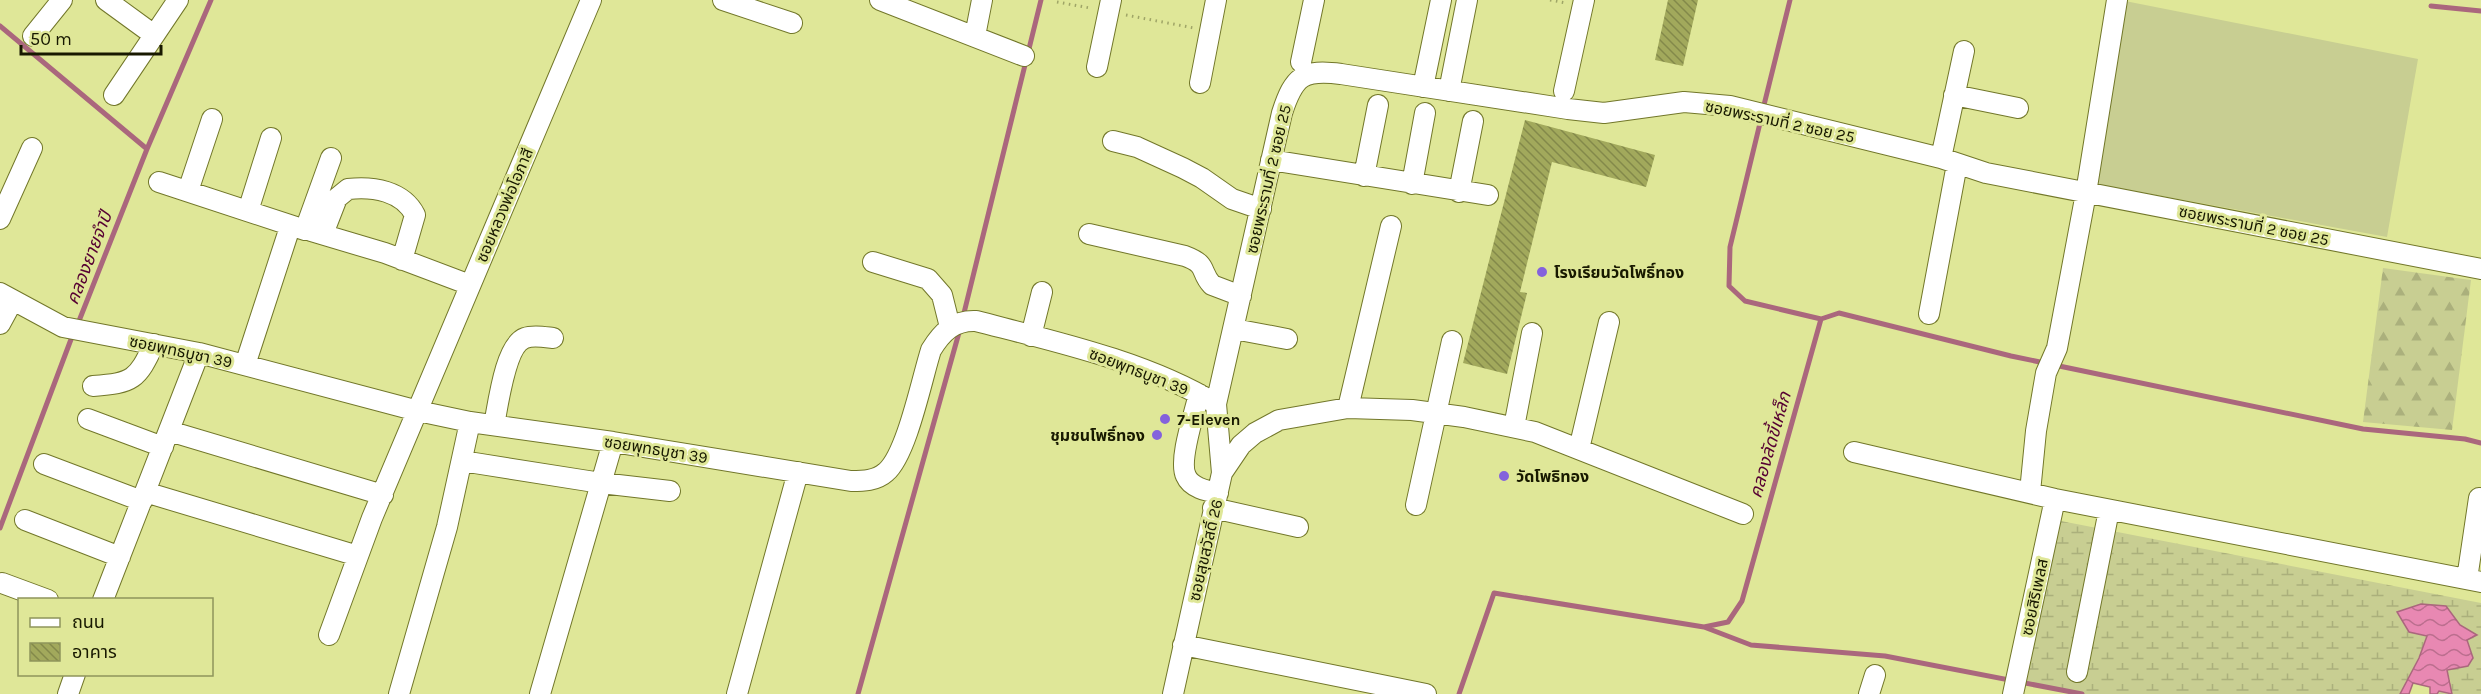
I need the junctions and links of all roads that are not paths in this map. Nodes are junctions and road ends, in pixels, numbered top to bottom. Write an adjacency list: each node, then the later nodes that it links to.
1 (62, 0): 17 (street)
2 (106, 0): 16 (street)
3 (178, 0): 16 (street)
4 (591, 0): 56 (street, ซอยหลวงพ่อโอภาสี)
5 (723, 0): 15 (street)
6 (880, 0): 18 (street)
7 (982, 0): 18 (street)
8 (1216, 0): 23 (street)
9 (1314, 0): 21 (street)
10 (1441, 0): 24 (street)
11 (1467, 0): 26 (street)
12 (1584, 0): 25 (street)
13 (2118, 0): 45 (street)
14 (1110, 6): 22 (street)
15 (792, 23)
16 (154, 35): 27 (street)
17 (33, 36)
18 (975, 36): 20 (street)
19 (1964, 51): 28 (street)
20 (1024, 56)
21 (1301, 62)
22 (1097, 67)
23 (1200, 83)
24 (1423, 87): 26 (street, ซอยพระรามที่ 2 ซอย 25); 38 (street, ซอยพระรามที่ 2 ซอย 25)
25 (1564, 91)
26 (1449, 92): 39 (street, ซอยพระรามที่ 2 ซอย 25)
27 (114, 94)
28 (1954, 95): 30 (street); 39 (street)
29 (1378, 105): 40 (street)
30 (2018, 108)
31 (1425, 113): 42 (street)
32 (212, 119): 43 (street)
33 (1473, 122): 44 (street)
34 (271, 138): 48 (street)
35 (1113, 141): 47 (street)
36 (32, 148): 49 (street)
37 (331, 158): 51 (street)
38 (1271, 160): 40 (street); 47 (street, ซอยพระรามที่ 2 ซอย 25)
39 (1949, 161): 45 (street, ซอยพระรามที่ 2 ซอย 25); 60 (street)
40 (1364, 176): 42 (street)
41 (159, 182): 43 (street)
42 (1412, 184): 44 (street)
43 (188, 191): 48 (street)
44 (1459, 192): 46 (street)
45 (2086, 192): 55 (street, ซอยพระรามที่ 2 ซอย 25); 93 (street)
46 (1488, 195)
47 (1260, 209): 59 (street, ซอยพระรามที่ 2 ซอย 25)
48 (248, 211): 51 (street)
49 (0, 219)
50 (1391, 226): 76 (street)
51 (306, 230): 53 (street); 53 (street); 72 (street)
52 (1089, 234): 59 (street)
53 (402, 260): 56 (street)
54 (873, 262): 63 (street)
55 (2481, 269)
56 (470, 285): 77 (street, ซอยหลวงพ่อโอภาสี)
57 (1042, 292): 66 (street)
58 (6, 296): 62 (street); 70 (street, ซอยพุทธบูชา 39)
59 (1241, 296): 64 (street, ซอยพระรามที่ 2 ซอย 25)
60 (1929, 314)
61 (1609, 322): 85 (street)
62 (0, 324)
63 (950, 327): 66 (street, ซอยพุทธบูชา 39); 89 (street, ซอยพุทธบูชา 39)
64 (1234, 329): 68 (street); 75 (street, ซอยพระรามที่ 2 ซอย 25)
65 (1532, 333): 82 (street)
66 (1031, 336): 74 (street, ซอยพุทธบูชา 39)
67 (553, 338): 81 (street)
68 (1287, 339)
69 (1452, 341): 78 (street)
70 (153, 344): 71 (street, ซอยพุทธบูชา 39); 73 (street)
71 (199, 353): 72 (street, ซอยพุทธบูชา 39); 83 (street)
72 (245, 365): 77 (street, ซอยพุทธบูชา 39)
73 (93, 386)
74 (1199, 394): 75 (street, ซอยพุทธบูชา 39); 98 (street)
75 (1216, 404): 90 (street, ซอยสุขสวัสดิ์ 26)
76 (1348, 408): 78 (street); 90 (street)
77 (418, 411): 80 (street, ซอยพุทธบูชา 39); 94 (street, ซอยหลวงพ่อโอภาสี)
78 (1438, 412): 82 (street); 99 (street)
79 (88, 419): 83 (street)
80 (470, 422): 81 (street, ซอยพุทธบูชา 39); 87 (street)
81 (494, 425): 84 (street, ซอยพุทธบูชา 39)
82 (1514, 427): 85 (street)
83 (166, 439): 94 (street); 95 (street)
84 (613, 442): 89 (street, ซอยพุทธบูชา 39); 91 (street)
85 (1579, 449): 101 (street)
86 (1854, 452): 93 (street)
87 (462, 461): 91 (street); 116 (street)
88 (44, 464): 95 (street)
89 (798, 472): 118 (street)
90 (1222, 473): 98 (street, ซอยสุขสวัสดิ์ 26)
91 (601, 483): 92 (street); 117 (street)
92 (670, 491)
93 (2030, 492): 97 (street)
94 (383, 495): 104 (street, ซอยหลวงพ่อโอภาสี)
95 (144, 496): 104 (street); 105 (street)
96 (2479, 498): 106 (street)
97 (2055, 499): 100 (street); 122 (street, ซอยสิริเพลส)
98 (1216, 500): 103 (street); 111 (street, ซอยสุขสวัสดิ์ 26)
99 (1416, 505)
100 (2109, 510): 106 (street); 112 (street)
101 (1743, 514)
102 (25, 520): 105 (street)
103 (1298, 527)
104 (358, 556): 110 (street, ซอยหลวงพ่อโอภาสี)
105 (120, 557): 109 (street)
106 (2474, 580)
107 (2, 583): 108 (street)
108 (43, 598)
109 (105, 598)
110 (329, 635)
111 (1184, 645): 119 (street, ซอยสุขสวัสดิ์ 26); 120 (street)
112 (2077, 672)
113 (1875, 675): 121 (street)
114 (75, 676): 115 (street)
115 (68, 694)
116 (399, 694)
117 (540, 694)
118 (737, 694)
119 (1173, 694)
120 (1426, 694)
121 (1869, 694)
122 (2013, 694)

